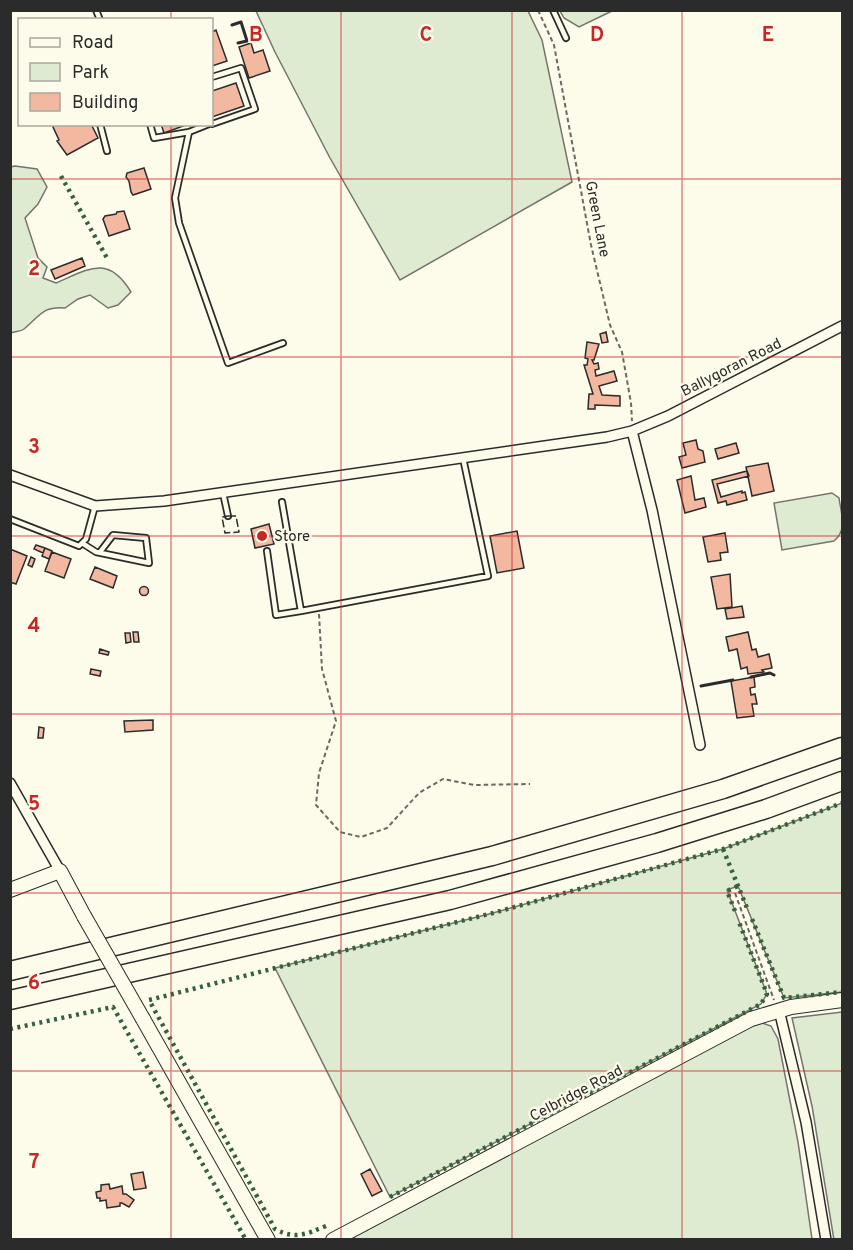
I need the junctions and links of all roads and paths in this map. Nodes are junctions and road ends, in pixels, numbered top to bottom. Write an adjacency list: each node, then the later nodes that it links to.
1 (538, 10): 13 (path, Green Lane)
2 (553, 10): 3 (lane)
3 (566, 38)
4 (213, 77): 5 (lane)
5 (213, 123)
6 (101, 126): 10 (lane)
7 (151, 126): 9 (lane)
8 (196, 126): 9 (lane)
9 (189, 132): 12 (lane)
10 (107, 151)
11 (843, 326): 13 (street, Ballygoran Road)
12 (283, 343)
13 (632, 431): 14 (street, Ballygoran Road); 26 (street)
14 (463, 458): 16 (street, Ballygoran Road); 24 (lane)
15 (10, 475): 18 (street)
16 (223, 492): 18 (street, Ballygoran Road); 19 (lane)
17 (282, 502): 25 (lane)
18 (95, 506): 21 (lane)
19 (228, 516)
20 (10, 519): 21 (lane)
21 (82, 543): 23 (lane)
22 (267, 551): 25 (lane)
23 (100, 552): 23 (lane)
24 (318, 608): 25 (lane); 30 (path)
25 (301, 611)
26 (700, 745)
27 (843, 747): 34 (highway)
28 (843, 781): 35 (highway)
29 (10, 783): 31 (street)
30 (530, 784)
31 (60, 871): 32 (main road); 38 (main road, bridge)
32 (10, 890)
33 (735, 893): 37 (path)
34 (10, 971)
35 (10, 1000)
36 (843, 1000): 37 (main road, Celbridge Road)
37 (779, 1010): 39 (main road, Celbridge Road); 40 (street)
38 (268, 1239)
39 (333, 1239)
40 (826, 1239)

